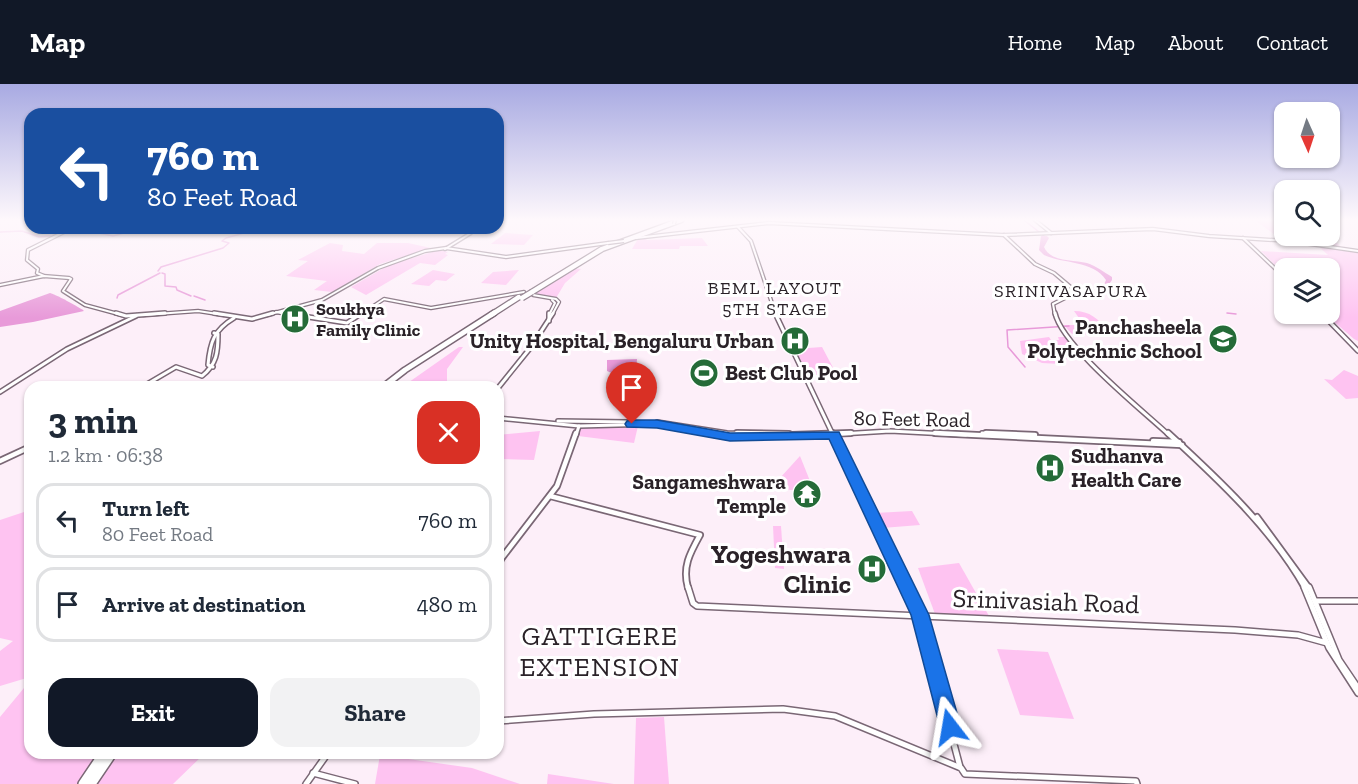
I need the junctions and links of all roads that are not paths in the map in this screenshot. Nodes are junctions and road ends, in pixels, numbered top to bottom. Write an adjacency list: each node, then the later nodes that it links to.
1 (28, 253): 11 (main road)
2 (420, 253): 14 (main road)
3 (465, 253): 4 (main road, bridge)
4 (542, 253)
5 (596, 253): 13 (highway)
6 (596, 253): 13 (highway)
7 (755, 253): 29 (main road)
8 (1024, 253): 30 (main road)
9 (1258, 253): 10 (main road)
10 (1274, 267)
11 (44, 276): 12 (main road); 15 (main road)
12 (0, 285)
13 (527, 294): 14 (main road); 22 (highway); 23 (highway); 24 (main road)
14 (276, 312): 16 (main road)
15 (136, 316): 16 (main road); 25 (main road)
16 (233, 318): 18 (main road)
17 (1332, 324): 19 (main road)
18 (214, 333): 20 (main road); 20 (main road)
19 (1358, 351)
20 (214, 367): 21 (main road)
21 (152, 381)
22 (391, 381)
23 (396, 381)
24 (504, 381)
25 (0, 392)
26 (504, 417): 29 (main road, 80 Feet Road)
27 (504, 418): 28 (main road, 80 Feet Road)
28 (579, 426): 29 (main road, 80 Feet Road); 33 (main road)
29 (833, 434): 30 (main road, 80 Feet Road); 37 (main road)
30 (1179, 443): 35 (main road)
31 (24, 450): 32 (main road)
32 (0, 461)
33 (550, 496): 34 (main road); 37 (main road, Srinivasiah Road)
34 (504, 555)
35 (1314, 601): 36 (main road); 38 (main road); 39 (main road)
36 (1358, 601)
37 (920, 615): 38 (main road, Srinivasiah Road); 45 (main road)
38 (1327, 643): 40 (main road)
39 (1358, 688)
40 (1358, 693)
41 (504, 721): 45 (main road)
42 (100, 759): 48 (highway)
43 (108, 759): 49 (highway)
44 (324, 759): 46 (main road)
45 (960, 768): 47 (main road)
46 (314, 773): 50 (main road); 51 (main road)
47 (1136, 783)
48 (83, 784)
49 (91, 784)
50 (306, 784)
51 (355, 784)

